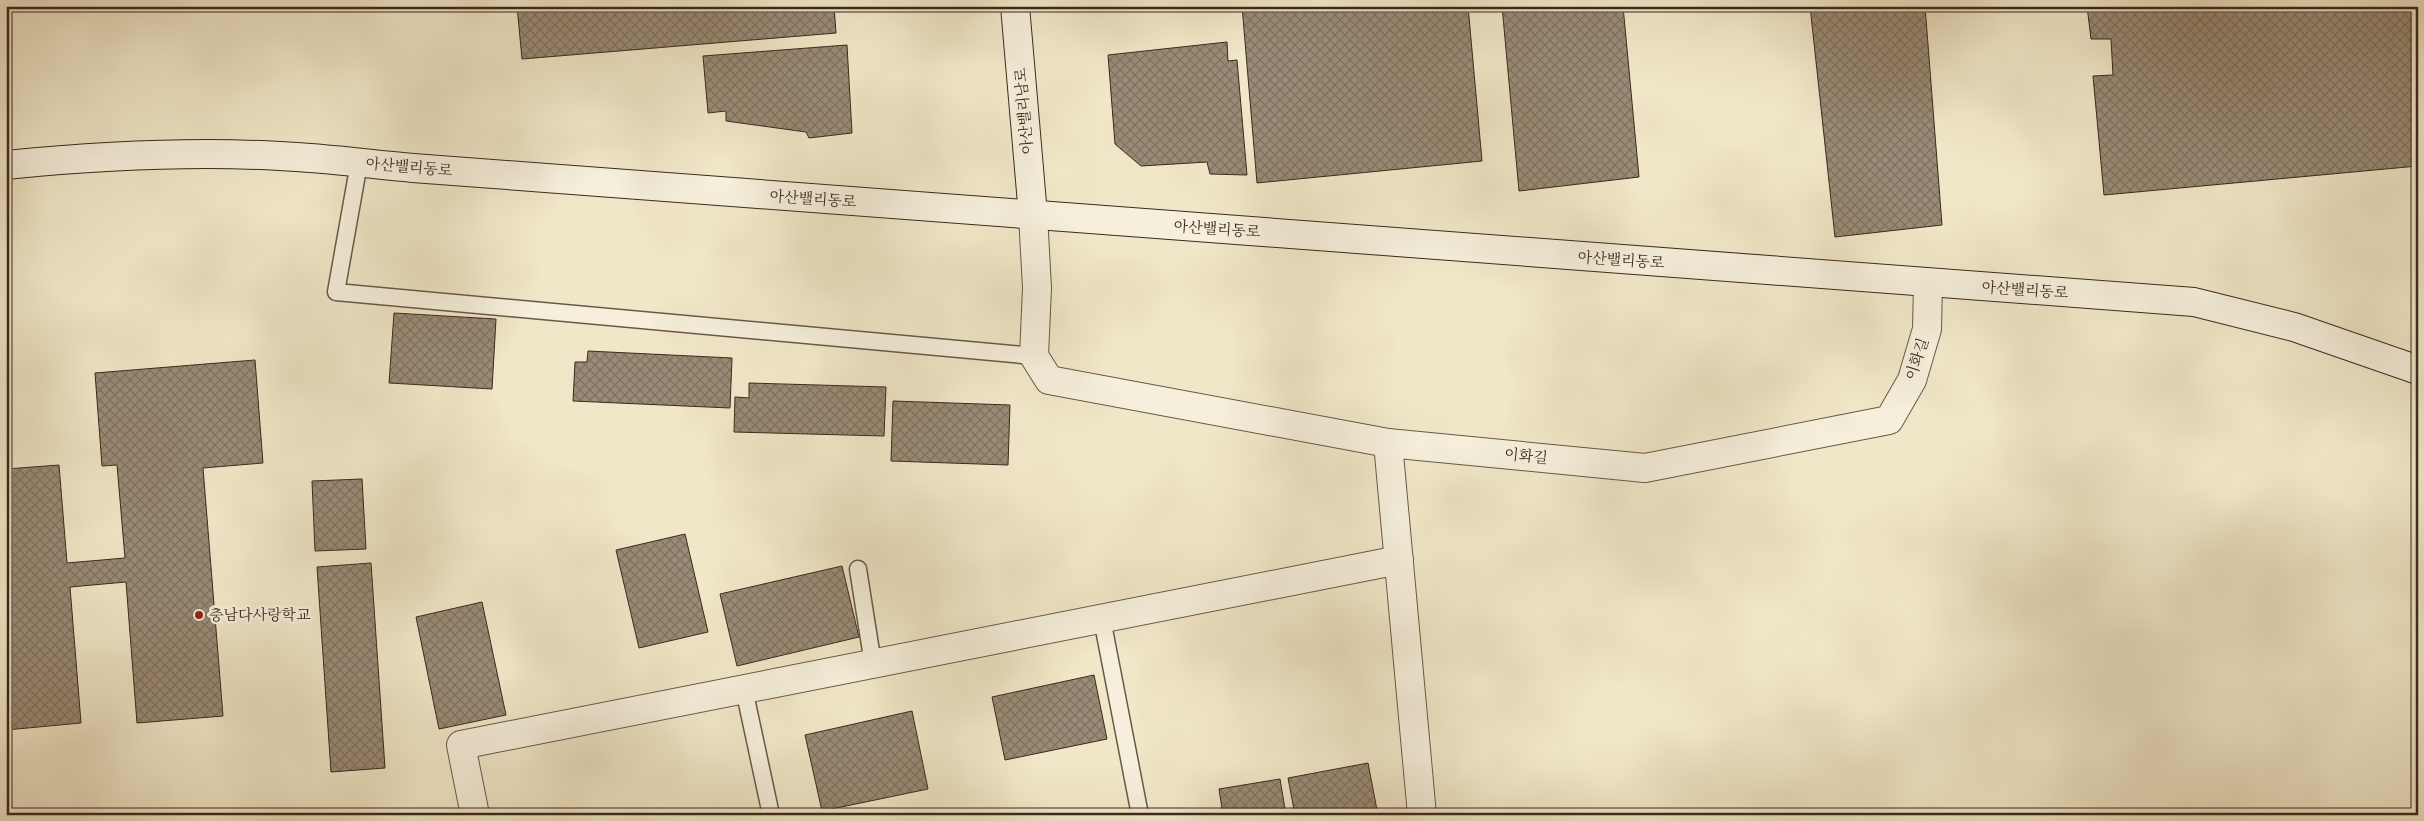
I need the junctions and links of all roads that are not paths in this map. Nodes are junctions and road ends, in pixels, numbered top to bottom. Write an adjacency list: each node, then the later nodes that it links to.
1 (1016, 6): 4 (street, 아산밸리남로)
2 (359, 163): 3 (street, 아산밸리동로); 4 (street, 아산밸리동로); 6 (lane)
3 (6, 165)
4 (1033, 216): 5 (street, 아산밸리동로); 6 (street, 아산밸리남로)
5 (1928, 283): 7 (street, 아산밸리동로); 8 (street, 이화길)
6 (1034, 356): 8 (street, 이화길)
7 (2418, 370)
8 (1388, 443): 9 (street)
9 (1399, 560): 11 (street); 17 (street)
10 (858, 569): 12 (lane)
11 (1102, 619): 12 (street); 16 (lane)
12 (873, 664): 13 (street)
13 (744, 689): 14 (street); 15 (lane)
14 (475, 815)
15 (771, 815)
16 (1140, 815)
17 (1422, 815)

